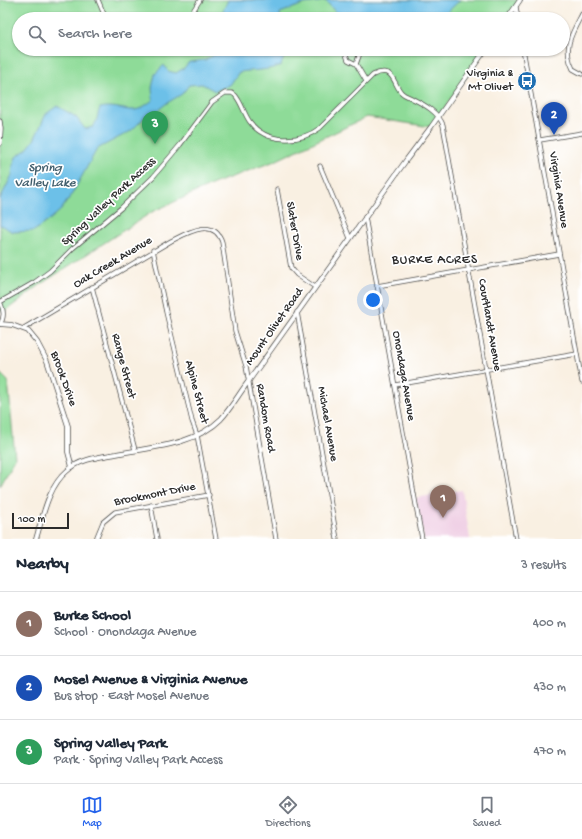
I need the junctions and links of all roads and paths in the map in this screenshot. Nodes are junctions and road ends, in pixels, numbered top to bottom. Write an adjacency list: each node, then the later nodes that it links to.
1 (98, 0): 5 (street)
2 (200, 0): 6 (street)
3 (520, 0): 4 (street)
4 (516, 7): 7 (street); 8 (street)
5 (103, 12)
6 (191, 12)
7 (512, 12)
8 (517, 12)
9 (582, 14): 10 (street)
10 (570, 38)
11 (347, 56): 16 (street)
12 (359, 56): 16 (street)
13 (481, 56): 19 (street, Mount Olivet Road)
14 (524, 56): 22 (street, Virginia Avenue)
15 (569, 56): 17 (street)
16 (356, 64): 18 (street)
17 (582, 74)
18 (366, 81): 19 (street, Spring Valley Park Access); 35 (street, Spring Valley Park Access)
19 (438, 116): 26 (street, Mount Olivet Road); 31 (street, Courtlandt Avenue)
20 (0, 121): 23 (street)
21 (582, 133): 22 (street)
22 (540, 140): 30 (street, Virginia Avenue)
23 (0, 144)
24 (320, 166): 28 (street)
25 (277, 189): 34 (street, Slater Drive)
26 (365, 217): 28 (street, Mount Olivet Road); 32 (street, Onondaga Avenue)
27 (216, 232): 29 (street, Oak Creek Avenue); 41 (street, Random Road)
28 (350, 238): 34 (street, Mount Olivet Road)
29 (154, 250): 33 (street, Oak Creek Avenue); 44 (street, Alpine Street)
30 (559, 254): 31 (street); 39 (street, Virginia Avenue)
31 (469, 269): 32 (street); 40 (street, Courtlandt Avenue)
32 (377, 286): 43 (street, Onondaga Avenue)
33 (92, 287): 38 (street, Oak Creek Avenue); 45 (street, Range Street)
34 (315, 287): 36 (street, Mount Olivet Road)
35 (0, 302): 37 (street)
36 (297, 312): 41 (street, Mount Olivet Road); 54 (street, Michael Avenue)
37 (0, 324): 38 (street)
38 (24, 328): 46 (street, Brook Drive)
39 (577, 354): 40 (street); 42 (street, Virginia Avenue)
40 (487, 369): 43 (street); 56 (street, Courtlandt Avenue)
41 (248, 382): 44 (street, Mount Olivet Road); 53 (street, Random Road)
42 (582, 382)
43 (395, 384): 55 (street, Onondaga Avenue)
44 (197, 435): 45 (street, Mount Olivet Road); 47 (street, Alpine Street)
45 (135, 450): 46 (street, Mount Olivet Road)
46 (72, 467): 49 (street, Mount Olivet Road)
47 (209, 495): 48 (street, Brookmont Drive); 52 (street, Alpine Street)
48 (152, 505): 50 (street, Brookmont Drive); 51 (street)
49 (36, 539)
50 (96, 539)
51 (157, 539)
52 (216, 539)
53 (276, 539)
54 (337, 539)
55 (422, 539)
56 (516, 539)

